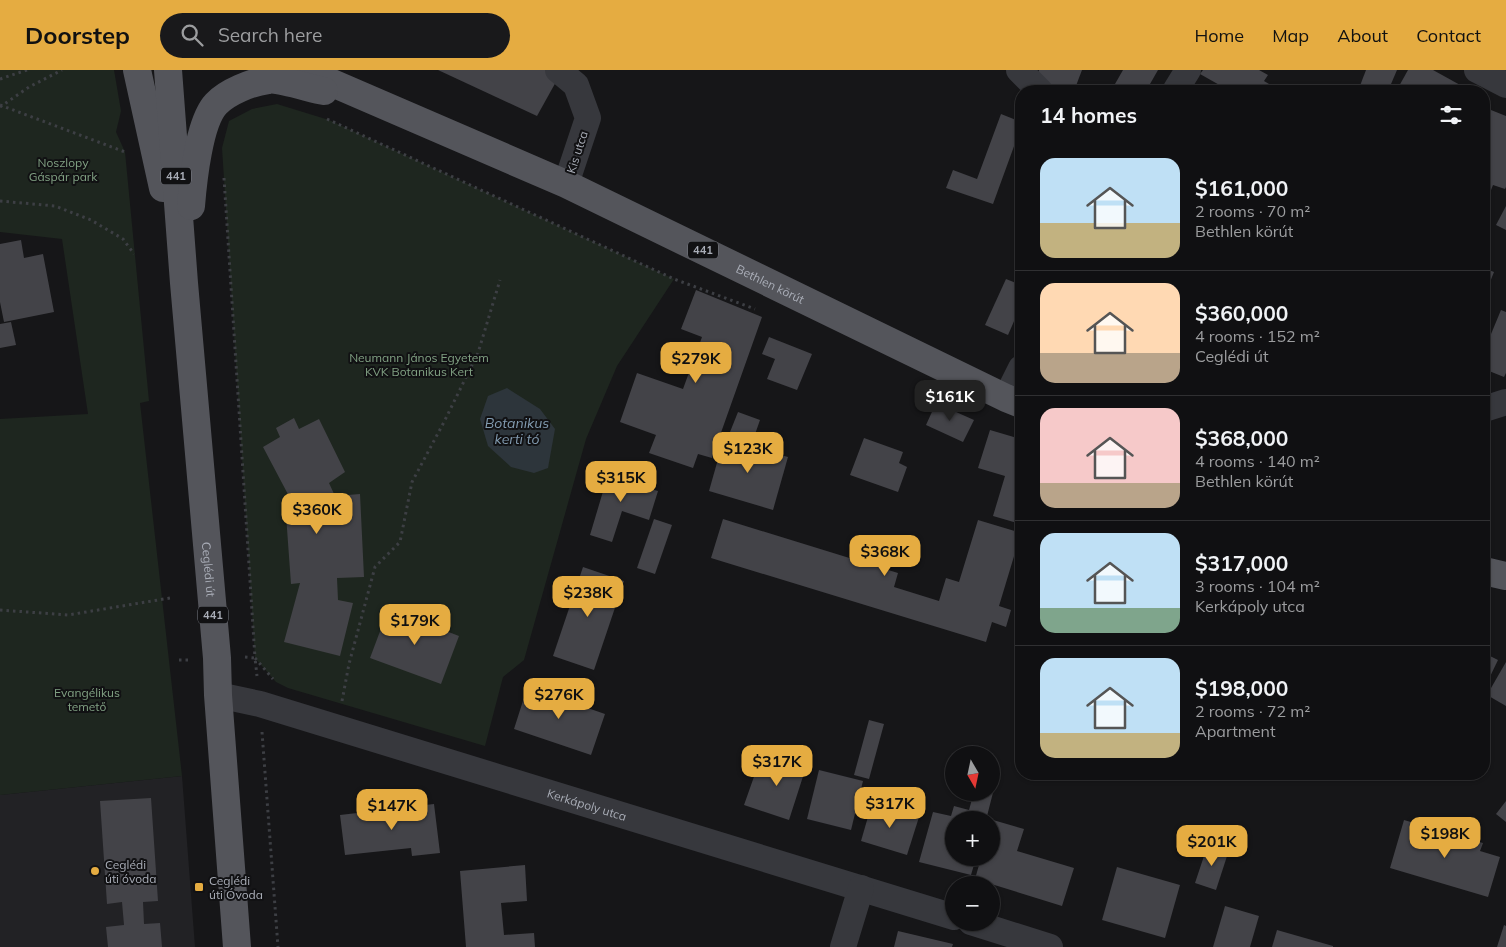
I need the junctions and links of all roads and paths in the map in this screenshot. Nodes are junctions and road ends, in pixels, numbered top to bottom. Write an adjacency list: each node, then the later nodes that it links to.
1 (27, 70): 10 (path)
2 (62, 70): 15 (path)
3 (137, 70): 23 (main road)
4 (168, 70): 23 (main road, 441)
5 (302, 70): 14 (main road, 441)
6 (558, 70): 19 (street, Kis utca)
7 (1019, 70): 11 (street)
8 (1188, 70): 12 (street)
9 (1477, 70): 13 (street)
10 (0, 79)
11 (1034, 85)
12 (1179, 85)
13 (1506, 86)
14 (381, 104): 19 (main road, Bethlen körút / 441); 23 (main road)
15 (0, 106): 17 (path)
16 (321, 118): 24 (path)
17 (126, 152)
18 (224, 177): 32 (path)
19 (566, 184): 25 (main road, Bethlen körút / 441)
20 (0, 201): 21 (path)
21 (134, 254)
22 (500, 280): 35 (path)
23 (184, 283): 33 (main road, Ceglédi út / 441)
24 (760, 311)
25 (1014, 401)
26 (1506, 402): 27 (street)
27 (1490, 408)
28 (1490, 572): 29 (main road)
29 (1506, 576)
30 (170, 598): 31 (path)
31 (0, 610)
32 (276, 682)
33 (218, 695): 34 (street, Kerkápoly utca); 39 (main road, Ceglédi út / 441)
34 (260, 704): 36 (street, Kerkápoly utca); 40 (path)
35 (342, 704)
36 (861, 888): 37 (street, Kerkápoly utca); 41 (street)
37 (945, 914)
38 (1000, 931): 42 (street)
39 (237, 947)
40 (278, 947)
41 (843, 947)
42 (1050, 947)

